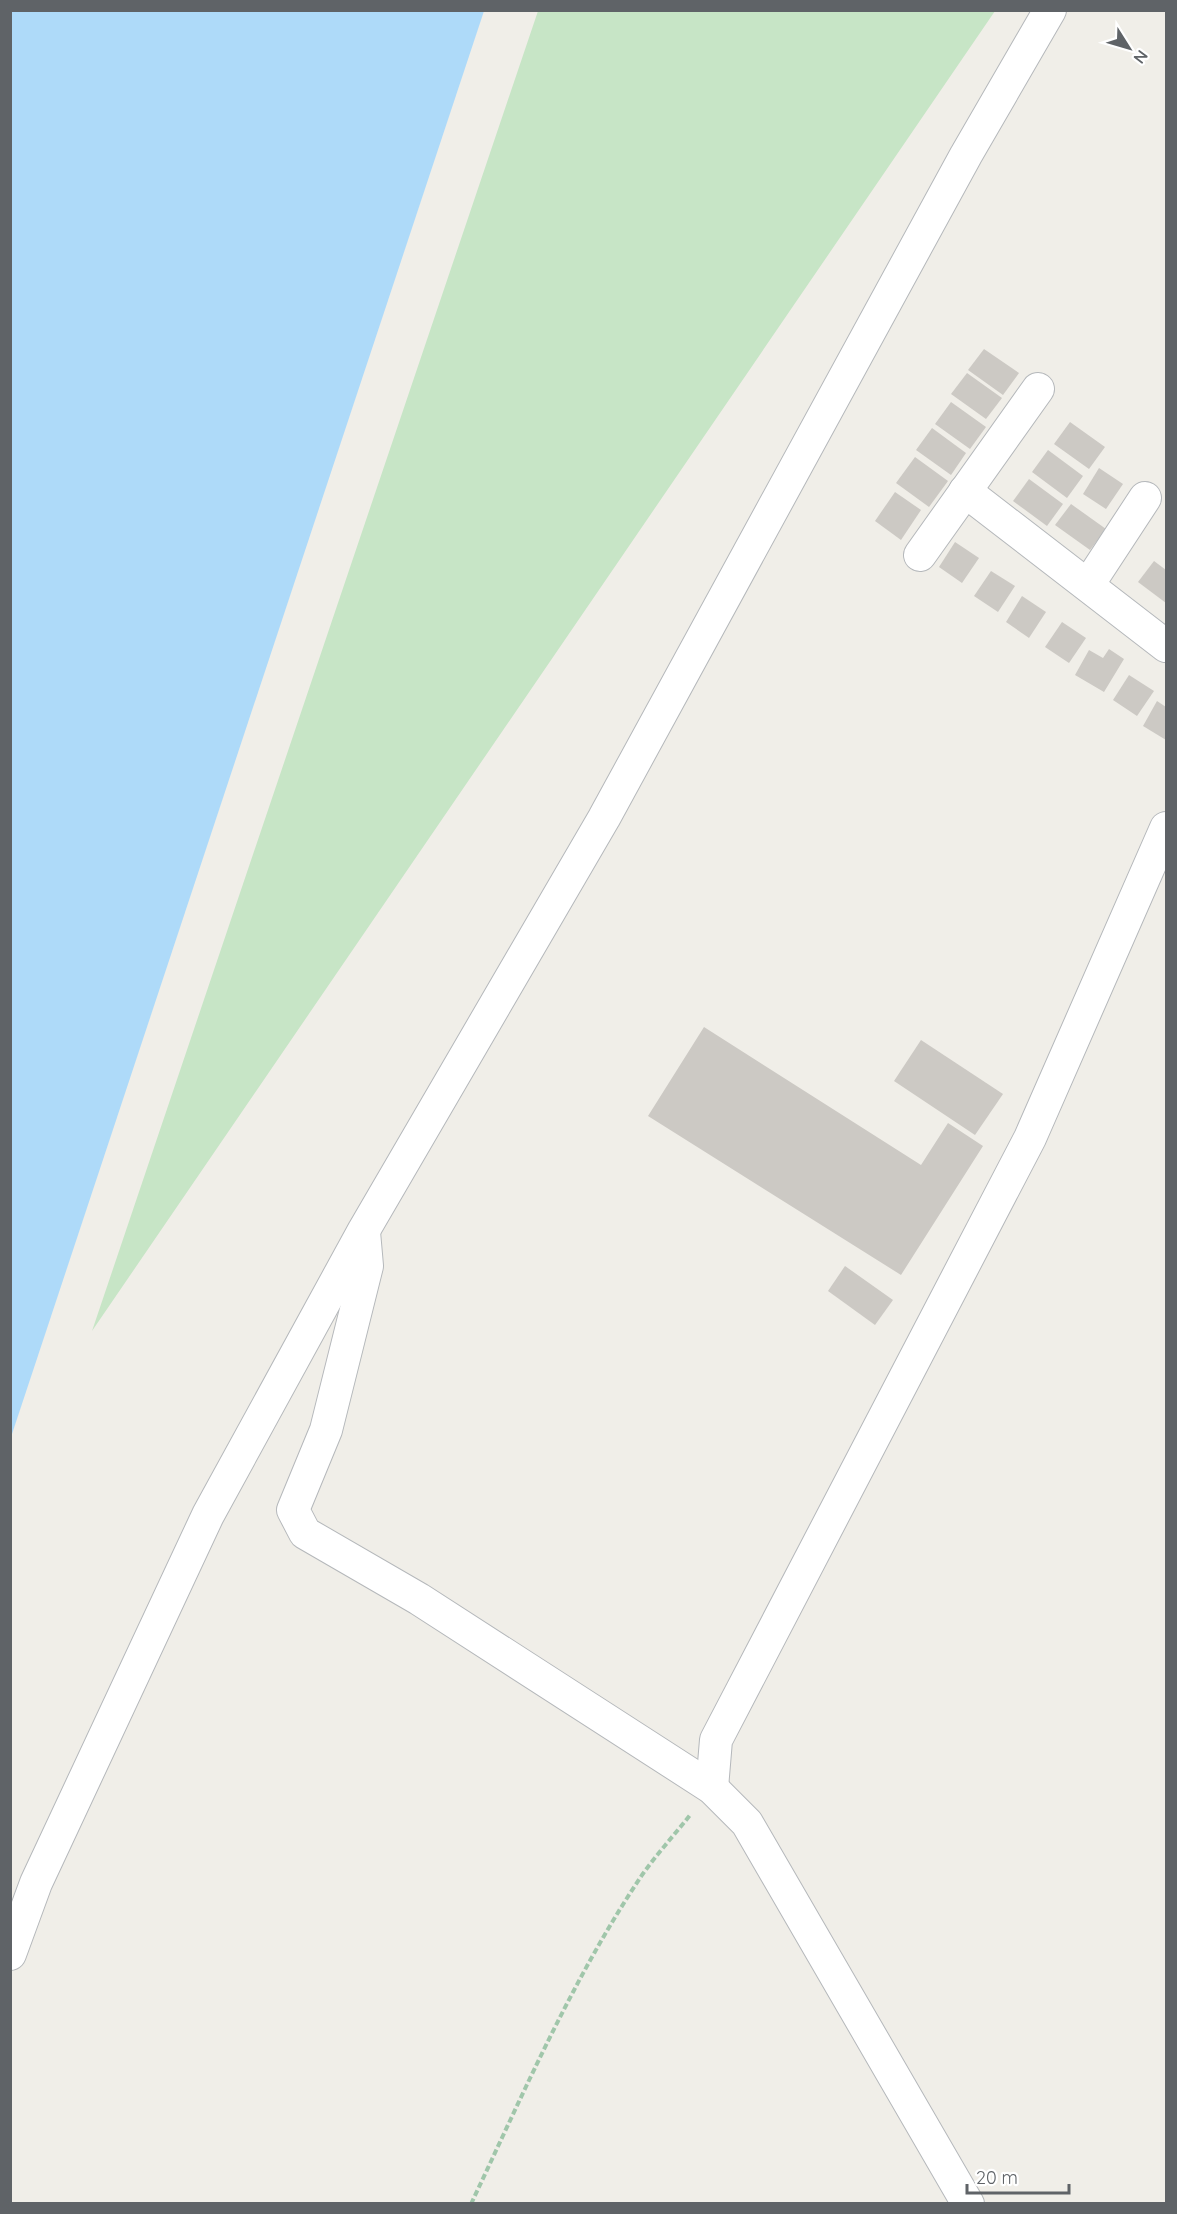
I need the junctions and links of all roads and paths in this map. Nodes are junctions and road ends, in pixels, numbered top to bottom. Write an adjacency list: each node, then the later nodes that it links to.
1 (1050, 10): 9 (street)
2 (1038, 389): 3 (street)
3 (965, 491): 5 (street); 6 (street)
4 (1145, 498): 6 (street)
5 (920, 555)
6 (1088, 585): 7 (street)
7 (1167, 646)
8 (1167, 828): 10 (street)
9 (364, 1230): 10 (street); 11 (street)
10 (712, 1788): 12 (path); 13 (street)
11 (10, 1954)
12 (471, 2204)
13 (968, 2204)

